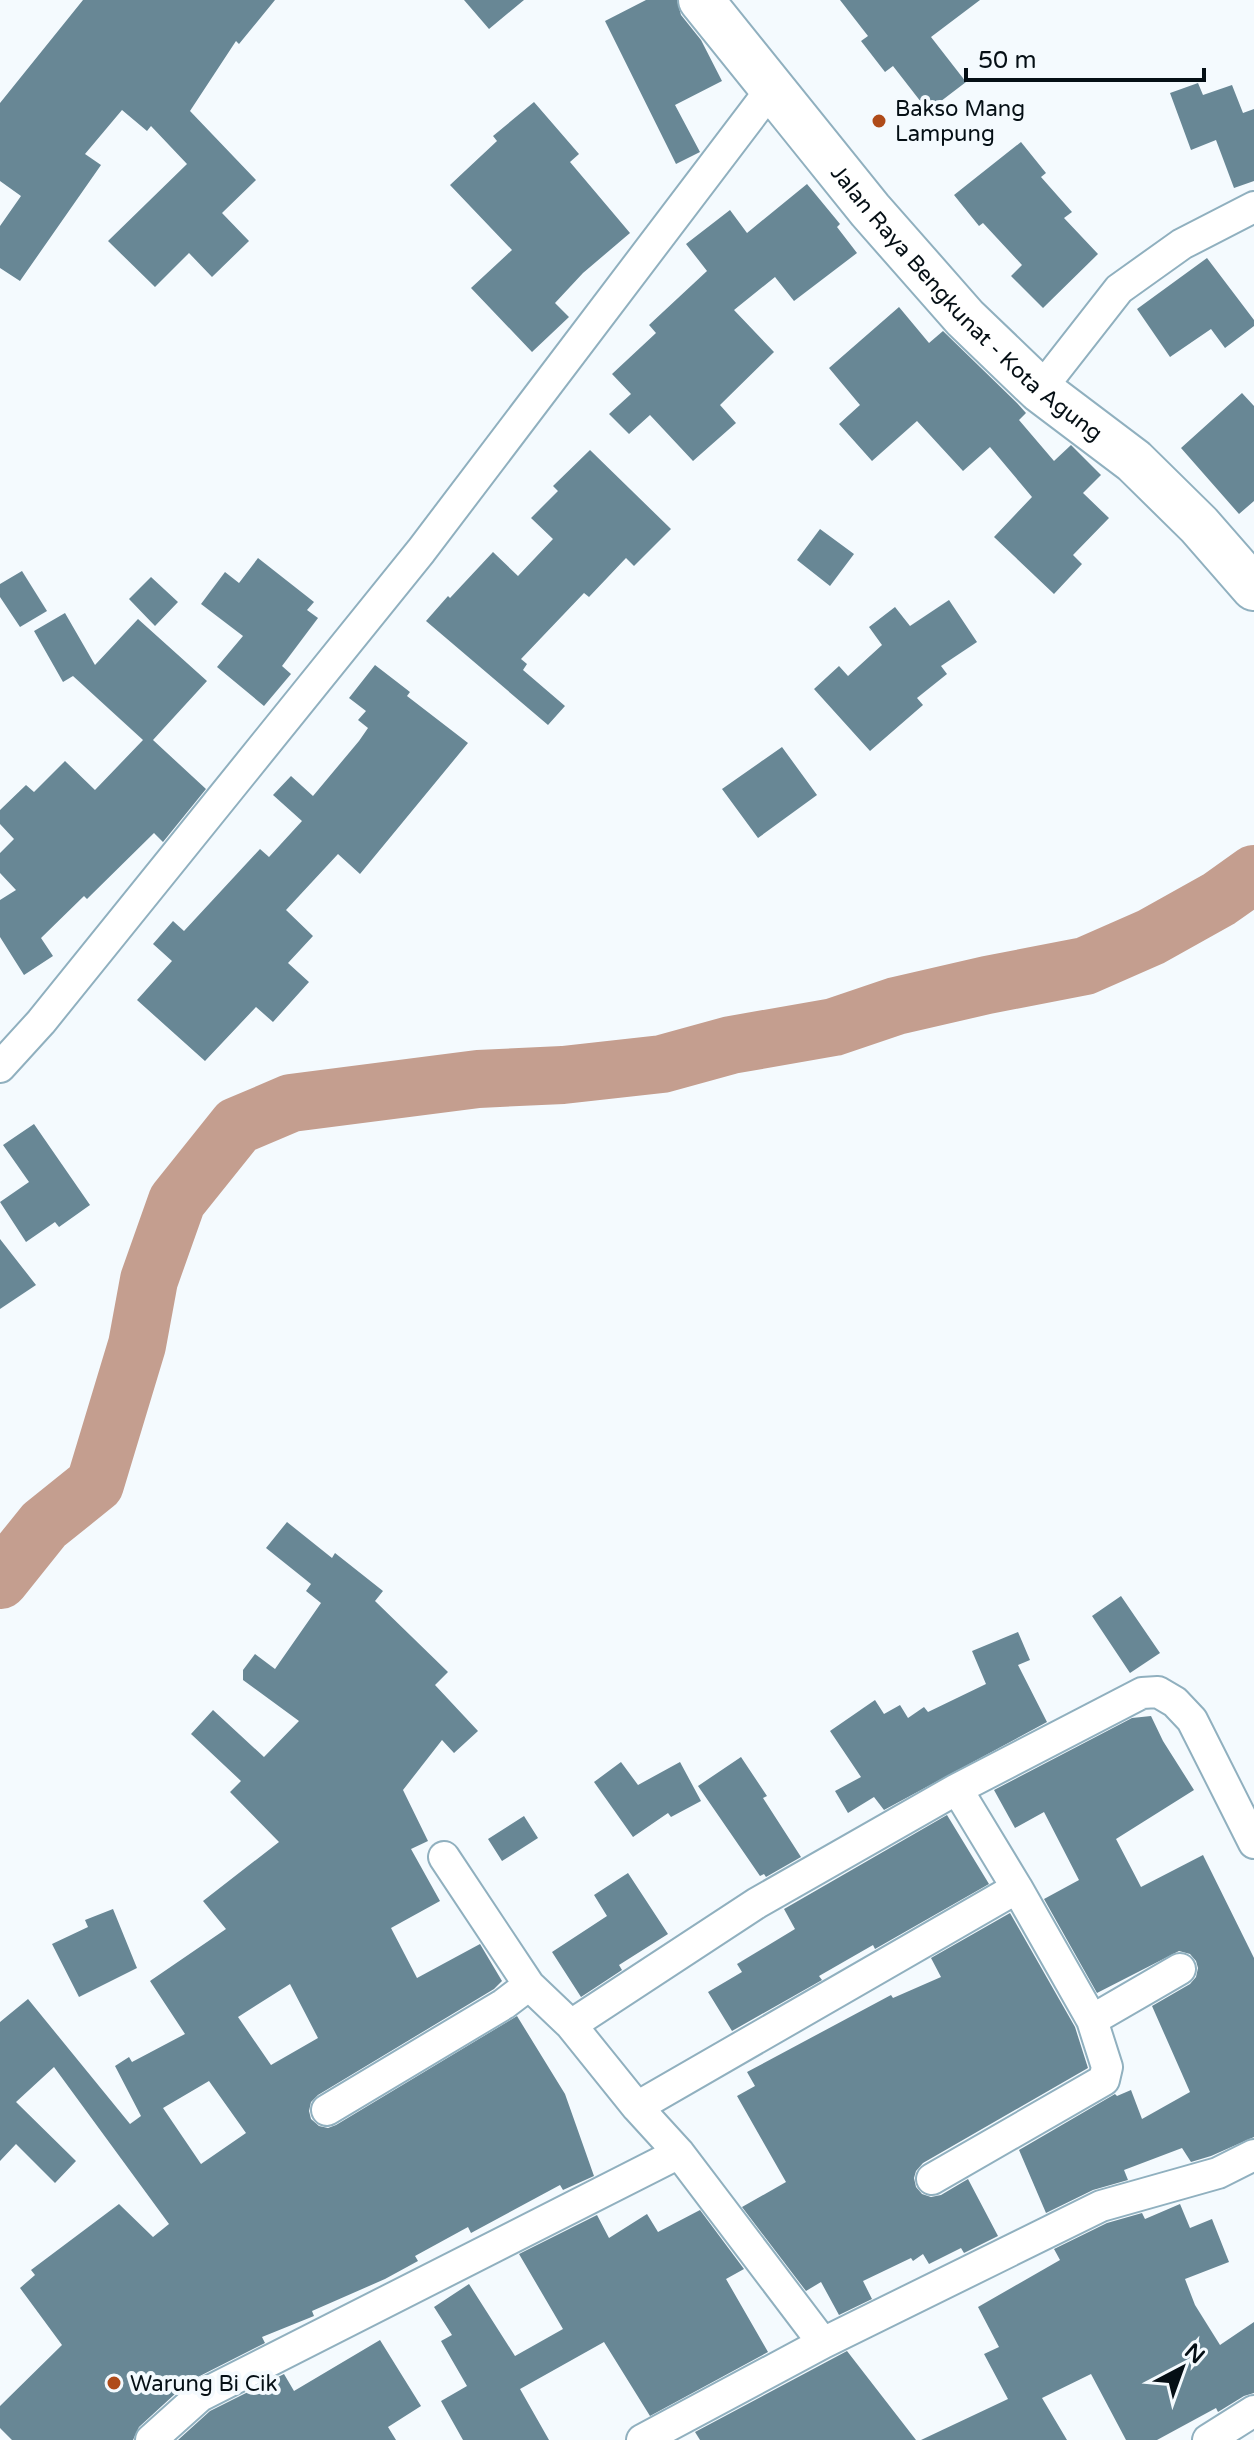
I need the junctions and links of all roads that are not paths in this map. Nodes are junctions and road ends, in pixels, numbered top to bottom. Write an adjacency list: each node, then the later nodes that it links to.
1 (701, 0): 2 (highway, Jalan Raya Bengkunat - Kota Agung)
2 (772, 88): 4 (highway, Jalan Raya Bengkunat - Kota Agung); 6 (street)
3 (1254, 207): 4 (street)
4 (1040, 390): 5 (highway, Jalan Raya Bengkunat - Kota Agung)
5 (1254, 588)
6 (0, 1067)
7 (957, 1789): 8 (street); 10 (street); 14 (street)
8 (1254, 1843)
9 (444, 1857): 12 (street)
10 (1017, 1888): 13 (street); 15 (street)
11 (1180, 1969): 13 (street)
12 (529, 1985): 14 (street); 16 (street)
13 (1092, 2020): 19 (street)
14 (571, 2025): 15 (street)
15 (637, 2107): 17 (street)
16 (327, 2110)
17 (679, 2153): 20 (street); 22 (street)
18 (1254, 2155): 20 (street)
19 (932, 2179)
20 (823, 2343): 23 (street)
21 (1254, 2411): 24 (street)
22 (151, 2440)
23 (642, 2440)
24 (1208, 2440)

